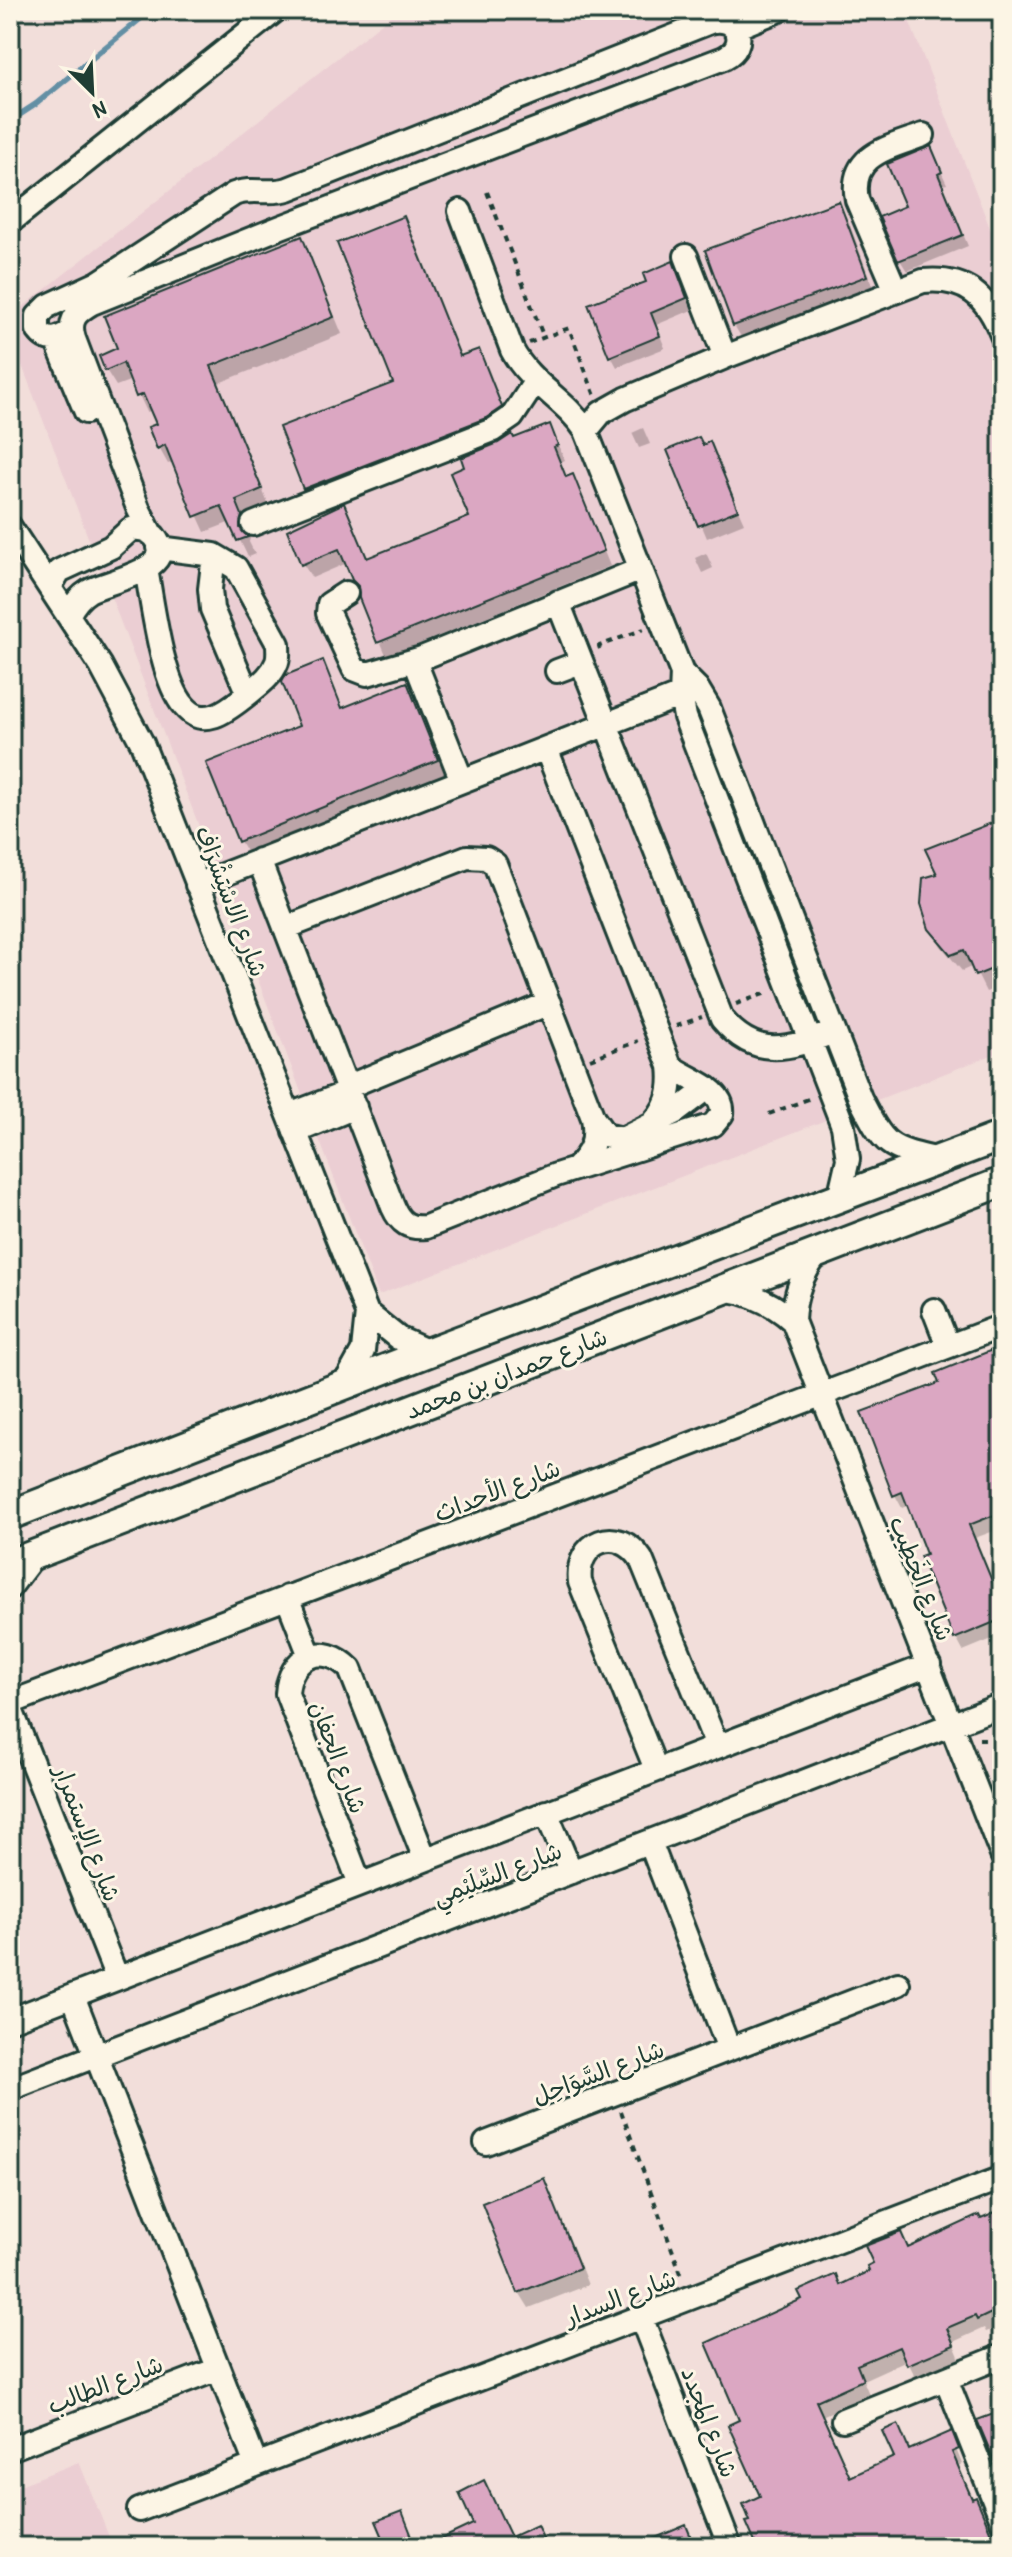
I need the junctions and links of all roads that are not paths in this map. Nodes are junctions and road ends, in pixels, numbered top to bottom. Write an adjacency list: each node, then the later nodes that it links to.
1 (276, 10): 8 (street)
2 (779, 10): 3 (street)
3 (735, 28): 4 (street); 6 (street)
4 (448, 125): 6 (street); 11 (street)
5 (923, 135): 10 (street)
6 (462, 159): 11 (street)
7 (460, 211): 15 (street)
8 (10, 222)
9 (686, 256): 14 (street)
10 (896, 291): 13 (street); 14 (street)
11 (78, 301): 12 (street); 12 (street)
12 (64, 335): 19 (street); 20 (street)
13 (1002, 335)
14 (725, 357): 16 (street)
15 (535, 382): 16 (street); 17 (street)
16 (586, 431): 24 (street)
17 (253, 524)
18 (10, 527): 26 (street, شارع الاسْتِشْرَاف)
19 (124, 533): 20 (street); 22 (street)
20 (154, 540): 21 (street); 23 (street)
21 (214, 555): 34 (street); 34 (street)
22 (91, 556): 25 (street); 26 (street)
23 (146, 569): 25 (street); 34 (street)
24 (639, 570): 28 (street); 33 (street)
25 (104, 584): 29 (street)
26 (50, 587): 29 (street, شارع الاسْتِشْرَاف)
27 (346, 593): 30 (street)
28 (558, 602): 30 (street); 31 (street)
29 (69, 614): 39 (street, شارع الاسْتِشْرَاف)
30 (422, 658): 37 (street)
31 (581, 660): 32 (street); 35 (street)
32 (557, 671)
33 (681, 684): 35 (street); 42 (street); 43 (street)
34 (248, 694)
35 (606, 725): 36 (street); 43 (street)
36 (546, 748): 37 (street); 44 (street)
37 (462, 781): 38 (street)
38 (259, 860): 39 (street); 40 (street)
39 (197, 885): 48 (street, شارع الاسْتِشْرَاف)
40 (285, 928): 41 (street); 46 (street)
41 (549, 1003): 46 (street); 47 (street)
42 (834, 1032): 43 (street); 49 (street)
43 (810, 1041): 51 (street)
44 (670, 1066): 45 (street); 50 (street)
45 (708, 1088): 50 (street); 54 (street)
46 (350, 1095): 48 (street); 54 (street)
47 (593, 1118): 50 (street); 54 (street)
48 (292, 1123): 60 (street, شارع الاسْتِشْرَاف)
49 (874, 1124): 51 (street); 53 (street)
50 (648, 1128)
51 (846, 1136): 56 (street)
52 (1002, 1136): 53 (main road, شارع حمدان بن محمد)
53 (940, 1160): 56 (main road, شارع حمدان بن محمد)
54 (576, 1168)
55 (1002, 1182): 57 (main road, شارع حمدان بن محمد)
56 (839, 1198): 64 (main road, شارع حمدان بن محمد)
57 (818, 1253): 58 (main road, شارع حمدان بن محمد); 61 (street)
58 (724, 1289): 61 (street); 68 (main road, شارع حمدان بن محمد)
59 (934, 1310): 63 (street)
60 (367, 1313): 64 (street, شارع الاسْتِشْرَاف); 65 (street, شارع الاسْتِشْرَاف)
61 (793, 1321): 66 (street, شارع الخَطِيب)
62 (1002, 1326): 63 (street, شارع الأحداث)
63 (948, 1346): 66 (street, شارع الأحداث)
64 (429, 1352): 65 (main road, شارع حمدان بن محمد)
65 (343, 1387): 67 (main road, شارع حمدان بن محمد)
66 (822, 1394): 70 (street, شارع الأحداث); 72 (street, شارع الخَطِيب)
67 (10, 1515)
68 (23, 1559): 69 (street)
69 (10, 1587)
70 (287, 1597): 71 (street); 73 (street, شارع الأحداث)
71 (310, 1656): 81 (street, شارع الجفان); 83 (street, شارع الجفان)
72 (929, 1665): 75 (street, شارع الخَطِيب); 76 (street, شارع السِّلَيْمِي)
73 (10, 1705): 84 (street, شارع الإستمرار)
74 (1002, 1705): 75 (street, شارع السِّلَيْمِي)
75 (952, 1725): 79 (street, شارع السِّلَيْمِي); 80 (street, شارع الخَطِيب)
76 (717, 1746): 77 (street, شارع السِّلَيْمِي); 77 (street)
77 (656, 1769): 78 (street, شارع السِّلَيْمِي)
78 (546, 1812): 81 (street, شارع السِّلَيْمِي); 82 (street)
79 (650, 1842): 82 (street, شارع السِّلَيْمِي); 88 (street)
80 (1000, 1843)
81 (425, 1859): 83 (street, شارع السِّلَيْمِي)
82 (571, 1872): 89 (street, شارع السِّلَيْمِي)
83 (360, 1884): 84 (street, شارع السِّلَيْمِي)
84 (117, 1978): 86 (street, شارع السِّلَيْمِي)
85 (898, 1984): 88 (street, شارع السَّوَاحِل)
86 (73, 1996): 87 (street, شارع السِّلَيْمِي); 89 (street)
87 (10, 2020)
88 (729, 2049): 91 (street, شارع السَّوَاحِل)
89 (96, 2056): 90 (street, شارع السِّلَيْمِي); 95 (street)
90 (10, 2089)
91 (486, 2143)
92 (1002, 2178): 93 (street, شارع السدار)
93 (641, 2317): 99 (street, شارع السدار); 102 (street, شارع المجدد)
94 (1002, 2356): 96 (street)
95 (218, 2369): 98 (street, شارع الطالب); 99 (street)
96 (946, 2379): 97 (street); 101 (street)
97 (843, 2420)
98 (10, 2449)
99 (256, 2465): 100 (street, شارع السدار)
100 (139, 2510)
101 (1002, 2520)
102 (730, 2547)

